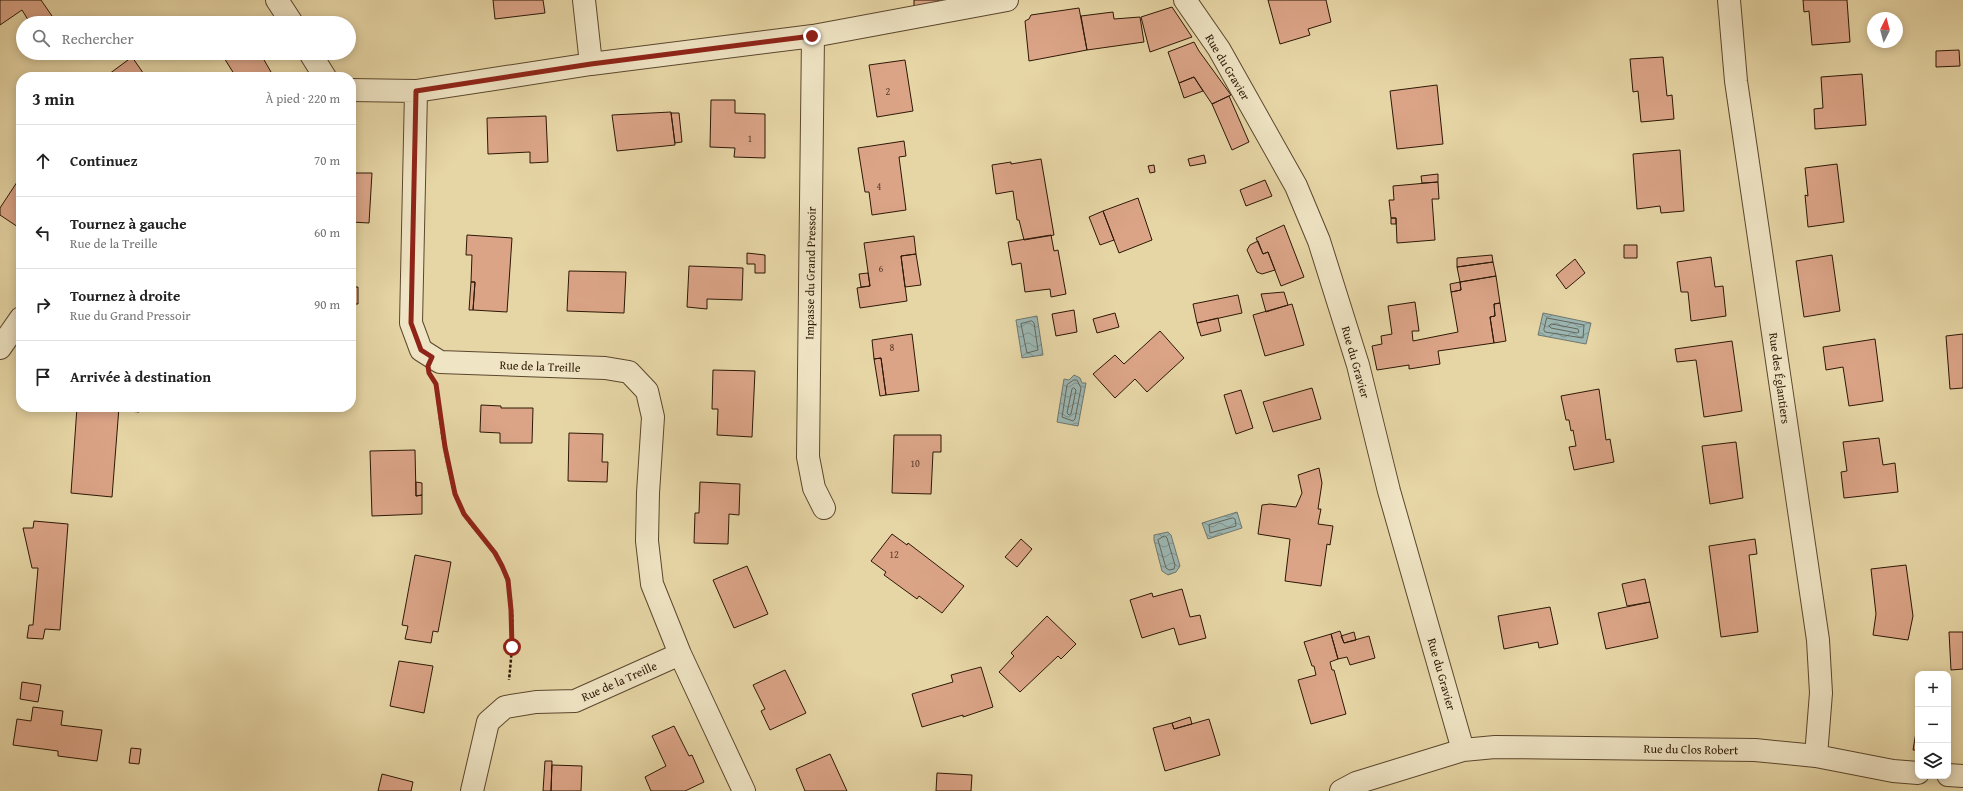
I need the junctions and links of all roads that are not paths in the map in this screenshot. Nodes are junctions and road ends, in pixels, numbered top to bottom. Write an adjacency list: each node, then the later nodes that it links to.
1 (277, 0): 6 (street)
2 (584, 0): 9 (street)
3 (1007, 0): 7 (street)
4 (1186, 0): 17 (street, Rue du Gravier)
5 (1729, 0): 18 (street, Rue des Églantiers)
6 (287, 16)
7 (812, 36): 9 (street); 15 (street, Impasse du Grand Pressoir)
8 (314, 60): 10 (street)
9 (591, 64): 12 (street)
10 (322, 72)
11 (356, 90): 12 (street)
12 (416, 91): 16 (street, Rue de la Treille)
13 (16, 325): 14 (street)
14 (0, 348)
15 (824, 508)
16 (680, 654): 22 (street, Rue de la Treille); 23 (street, Rue de la Treille)
17 (1463, 750): 18 (street, Rue du Clos Robert); 24 (street, Rue du Clos Robert)
18 (1816, 756): 19 (street, Rue du Clos Robert)
19 (1915, 772)
20 (1951, 775): 21 (street)
21 (1963, 776)
22 (472, 791)
23 (744, 791)
24 (1341, 791)

